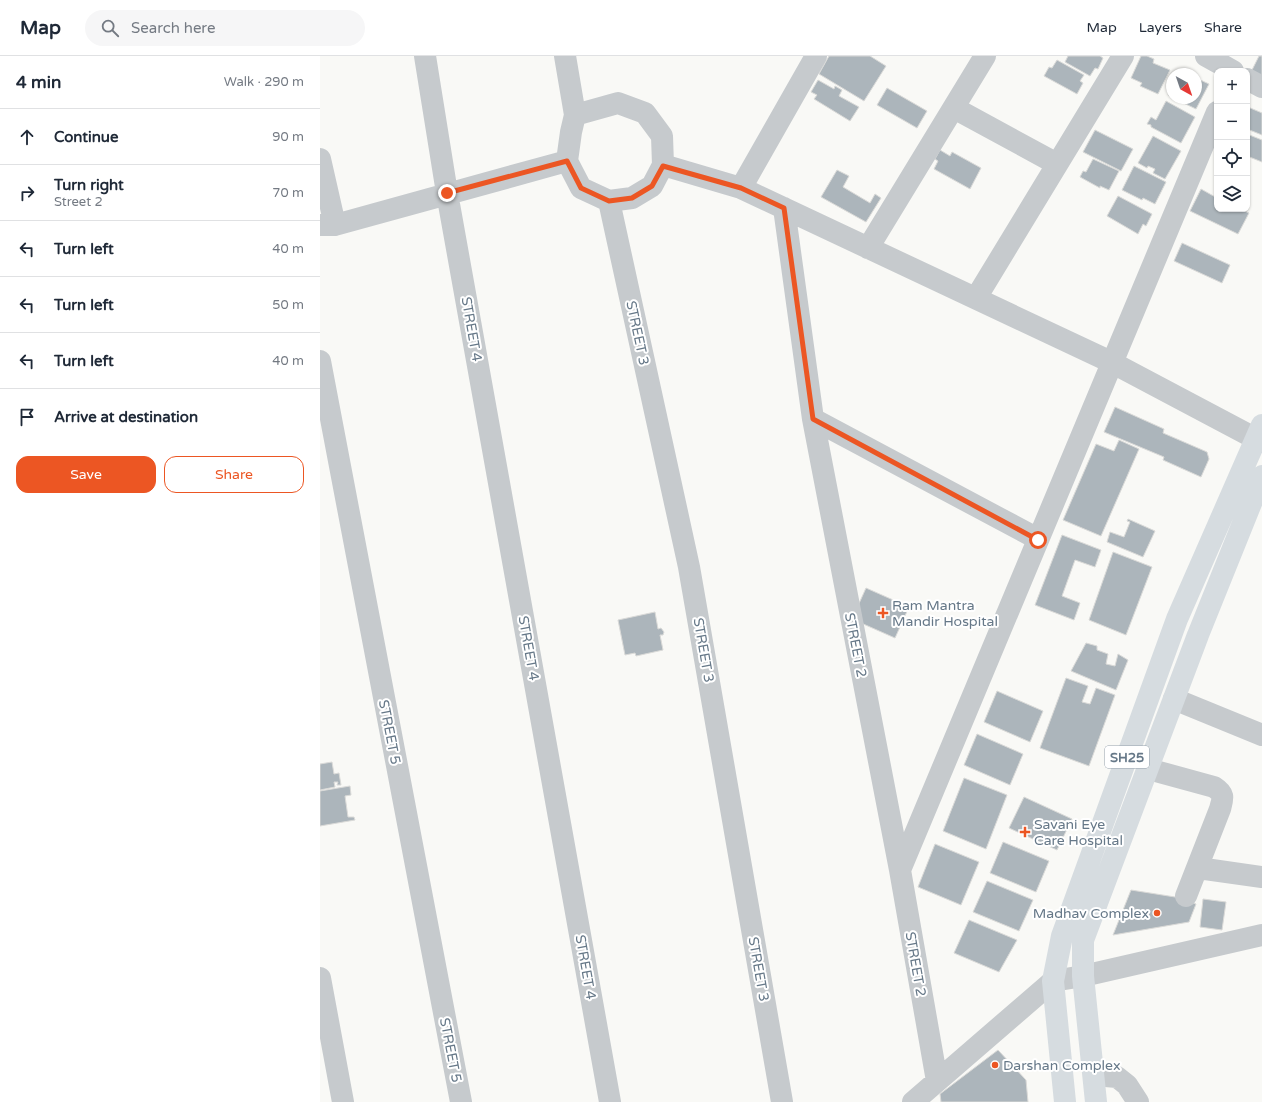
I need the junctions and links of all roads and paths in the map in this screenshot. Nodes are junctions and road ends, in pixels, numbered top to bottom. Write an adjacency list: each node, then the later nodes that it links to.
1 (425, 56): 20 (street, STREET 4)
2 (565, 56): 13 (street)
3 (816, 56): 19 (street)
4 (985, 56): 12 (street)
5 (1123, 56): 17 (street)
6 (1206, 56): 8 (street)
7 (1242, 56): 9 (street)
8 (1228, 68)
9 (1236, 68)
10 (1250, 81): 11 (street)
11 (1262, 87)
12 (954, 108): 17 (street); 24 (street)
13 (575, 115): 16 (street); 18 (street)
14 (1214, 119): 27 (street)
15 (320, 159): 23 (street)
16 (567, 161): 20 (street); 21 (street)
17 (1057, 164): 25 (street)
18 (663, 166): 19 (street); 21 (street)
19 (741, 188): 22 (street)
20 (447, 193): 23 (street); 49 (street, STREET 4)
21 (609, 201): 50 (street, STREET 3)
22 (784, 208): 24 (street); 28 (street, STREET 2)
23 (327, 225)
24 (868, 248): 25 (street)
25 (976, 298): 27 (street)
26 (320, 361): 48 (street, STREET 5)
27 (1111, 362): 29 (street); 31 (street)
28 (813, 419): 31 (street); 36 (street, STREET 2)
29 (1260, 435): 42 (main road, SH25)
30 (1262, 476): 32 (main road, SH25)
31 (1038, 540): 36 (street)
32 (1174, 699): 33 (street); 34 (main road, SH25)
33 (1262, 735)
34 (1148, 769): 35 (street); 40 (main road, SH25)
35 (1198, 868): 37 (street); 38 (street)
36 (900, 870): 45 (street, STREET 2)
37 (1262, 877)
38 (1186, 896)
39 (1262, 935): 40 (street)
40 (1084, 976): 42 (street); 44 (main road, SH25)
41 (320, 978): 43 (street)
42 (1053, 981): 45 (street); 51 (main road, SH25)
43 (325, 1026): 47 (street)
44 (1094, 1075): 52 (main road, SH25); 53 (street)
45 (937, 1081): 46 (street)
46 (917, 1101)
47 (343, 1102)
48 (461, 1102)
49 (610, 1102)
50 (782, 1102)
51 (1065, 1102)
52 (1096, 1102)
53 (1138, 1102)

